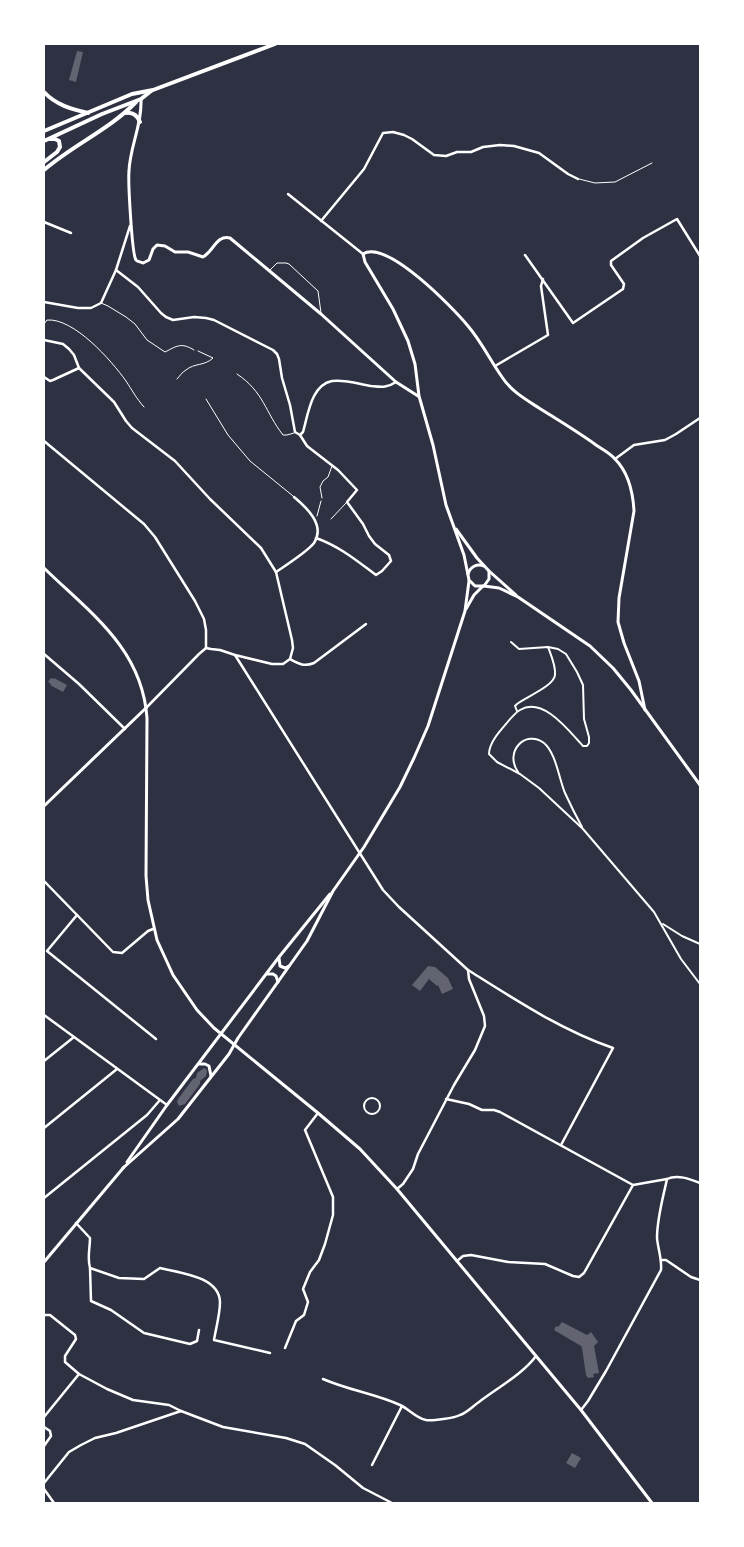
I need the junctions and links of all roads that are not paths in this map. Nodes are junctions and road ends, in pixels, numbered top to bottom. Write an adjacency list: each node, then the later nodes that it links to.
1 (275, 44): 2 (main road)
2 (153, 90): 4 (main road); 5 (main road)
3 (44, 92): 5 (main road)
4 (140, 99): 6 (main road); 7 (street); 9 (main road)
5 (88, 113): 8 (main road)
6 (126, 113): 7 (main road); 12 (main road)
7 (140, 122): 15 (street)
8 (44, 132)
9 (46, 140): 10 (main road)
10 (44, 162)
11 (652, 163): 13 (lane)
12 (44, 170)
13 (578, 179): 16 (street)
14 (288, 194): 16 (street)
15 (131, 220): 22 (street); 23 (street)
16 (321, 221): 19 (street)
17 (44, 222): 18 (street)
18 (71, 233)
19 (363, 254): 31 (street); 36 (street)
20 (525, 255): 24 (street)
21 (700, 256): 24 (street)
22 (116, 270): 26 (street); 40 (street)
23 (270, 270): 27 (street); 27 (lane)
24 (543, 279): 31 (street)
25 (44, 302): 26 (street)
26 (100, 303): 30 (lane)
27 (321, 314): 35 (street)
28 (44, 324): 38 (lane)
29 (44, 340): 32 (street)
30 (194, 350)
31 (495, 366): 43 (street)
32 (79, 368): 34 (street); 54 (street)
33 (237, 374): 40 (lane)
34 (44, 377)
35 (396, 382): 36 (street); 41 (street)
36 (419, 396): 49 (street)
37 (206, 399): 45 (lane)
38 (144, 407)
39 (700, 418): 43 (street)
40 (295, 432): 41 (street)
41 (300, 435): 44 (street)
42 (44, 441): 63 (street)
43 (615, 458): 68 (street)
44 (332, 466): 46 (lane); 47 (street)
45 (294, 497): 50 (street)
46 (322, 498)
47 (347, 502): 48 (lane); 50 (street)
48 (331, 519)
49 (454, 527): 51 (street); 55 (street)
50 (316, 538): 54 (street)
51 (485, 566): 53 (street); 55 (street)
52 (44, 568): 67 (street)
53 (489, 571): 57 (street); 58 (street)
54 (276, 572): 66 (street)
55 (468, 575): 56 (street)
56 (469, 580): 57 (street); 59 (street)
57 (483, 586): 58 (street); 59 (street)
58 (518, 597): 68 (street)
59 (465, 611): 77 (street)
60 (366, 624): 66 (street)
61 (511, 642): 62 (street)
62 (548, 647): 69 (street); 69 (street)
63 (206, 648): 65 (street); 67 (street)
64 (44, 654): 70 (street)
65 (235, 655): 66 (street); 77 (street)
66 (290, 660)
67 (146, 708): 70 (street); 82 (street)
68 (645, 710): 73 (street)
69 (517, 712): 71 (street)
70 (125, 729): 75 (street)
71 (520, 774): 76 (street); 76 (street)
72 (700, 776): 73 (street)
73 (696, 779): 74 (street)
74 (700, 785)
75 (44, 806)
76 (583, 829): 81 (street)
77 (359, 854): 79 (street); 86 (street)
78 (44, 881): 80 (street)
79 (333, 891): 84 (street); 85 (street)
80 (77, 915): 82 (street); 93 (street)
81 (661, 923): 83 (street); 89 (street)
82 (153, 929): 91 (street)
83 (700, 944)
84 (279, 957): 85 (street); 87 (street)
85 (290, 966): 88 (street)
86 (468, 970): 99 (street); 105 (street)
87 (266, 975): 88 (street); 91 (street)
88 (278, 983): 94 (street)
89 (700, 984)
90 (44, 1015): 92 (street)
91 (221, 1034): 94 (street); 96 (street)
92 (74, 1037): 95 (street); 97 (street)
93 (156, 1039)
94 (235, 1045): 98 (street); 103 (street)
95 (44, 1061)
96 (198, 1064): 98 (street); 101 (street)
97 (117, 1069): 100 (street); 104 (street)
98 (212, 1077): 106 (street)
99 (446, 1099): 105 (street); 110 (street)
100 (160, 1100): 101 (street); 111 (street)
101 (166, 1105): 106 (street)
102 (378, 1111): 102 (street)
103 (318, 1113): 110 (street); 120 (street)
104 (44, 1128)
105 (561, 1145): 109 (street)
106 (124, 1168): 112 (street)
107 (667, 1179): 108 (street); 109 (street); 113 (street)
108 (700, 1183)
109 (633, 1185): 114 (street)
110 (397, 1189): 114 (street)
111 (44, 1198)
112 (76, 1223): 115 (street); 116 (street)
113 (662, 1260): 117 (street); 126 (street)
114 (457, 1261): 122 (street)
115 (44, 1262)
116 (90, 1268): 119 (street); 121 (street)
117 (700, 1280)
118 (44, 1315): 123 (street)
119 (199, 1330)
120 (285, 1348)
121 (270, 1353)
122 (536, 1356): 125 (street); 126 (street)
123 (79, 1374): 127 (street); 128 (street)
124 (323, 1380): 125 (street)
125 (402, 1406): 131 (street)
126 (581, 1410): 136 (street)
127 (181, 1411): 132 (street); 135 (street)
128 (44, 1417)
129 (44, 1427): 130 (street)
130 (44, 1446)
131 (372, 1465)
132 (44, 1483)
133 (44, 1489): 134 (street)
134 (54, 1503)
135 (392, 1503)
136 (652, 1503)

